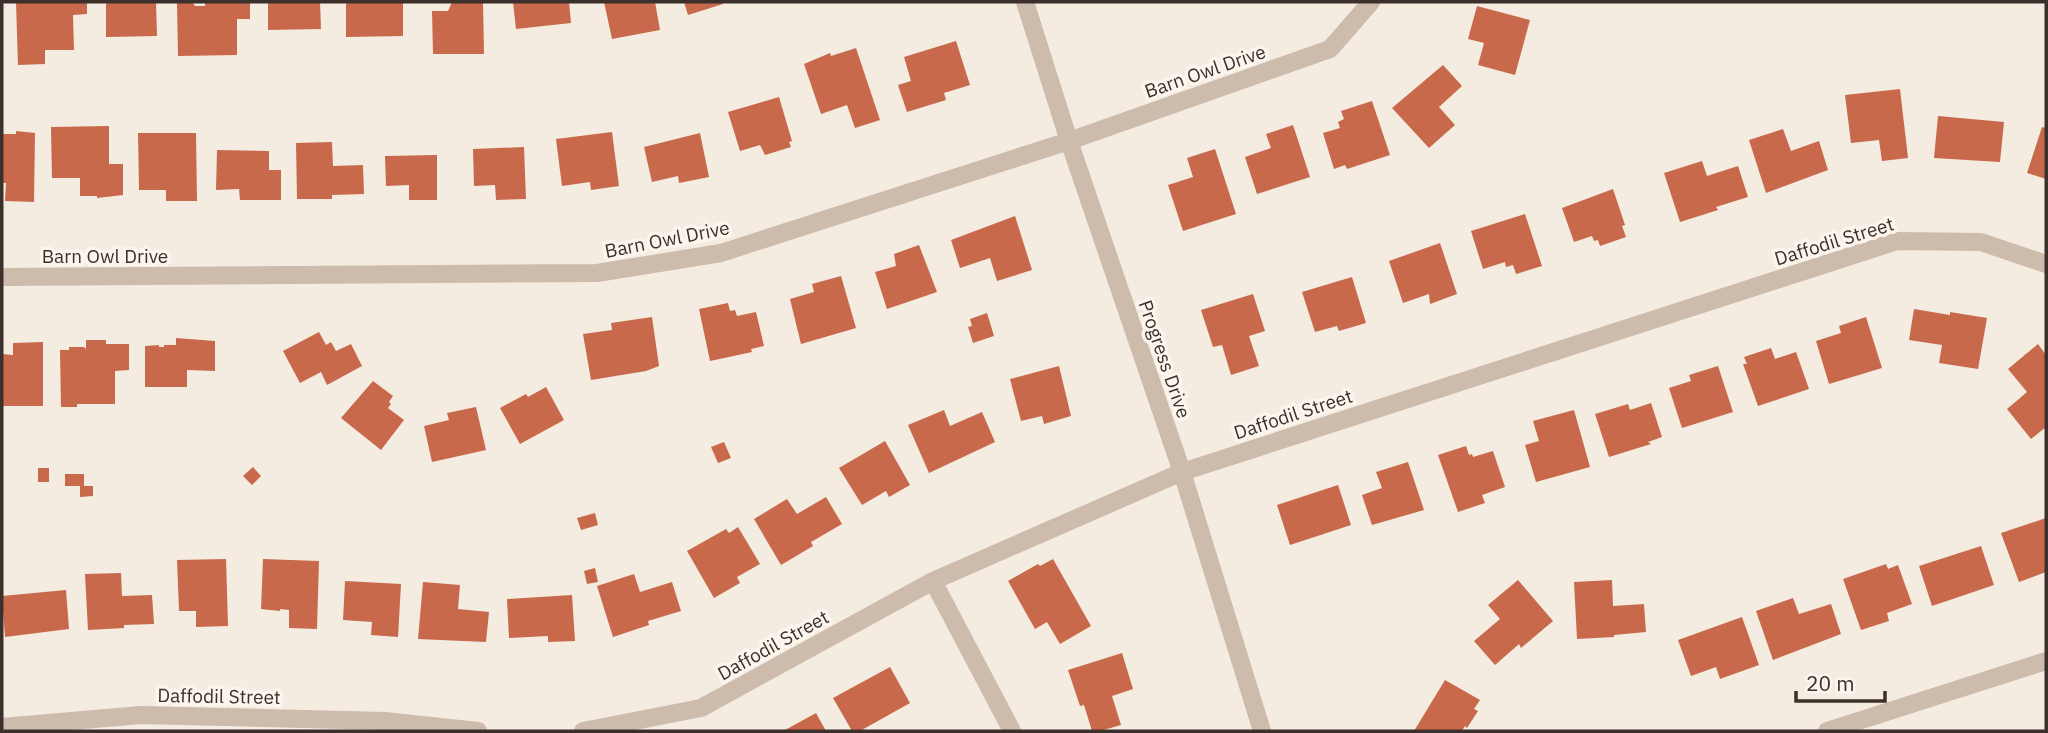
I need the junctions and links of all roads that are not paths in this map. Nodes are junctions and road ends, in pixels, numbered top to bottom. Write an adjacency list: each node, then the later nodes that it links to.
1 (1025, 2): 3 (street, Progress Drive)
2 (1371, 2): 3 (street, Barn Owl Drive)
3 (1069, 141): 5 (street, Barn Owl Drive); 6 (street, Progress Drive)
4 (2046, 264): 6 (street, Daffodil Street)
5 (2, 277)
6 (1182, 472): 7 (street, Daffodil Street); 13 (street, Progress Drive)
7 (933, 581): 11 (street, Daffodil Street); 12 (street)
8 (2046, 661): 14 (street)
9 (2, 727): 10 (street, Daffodil Street)
10 (478, 731)
11 (583, 731)
12 (1012, 731)
13 (1262, 731)
14 (1827, 731)

